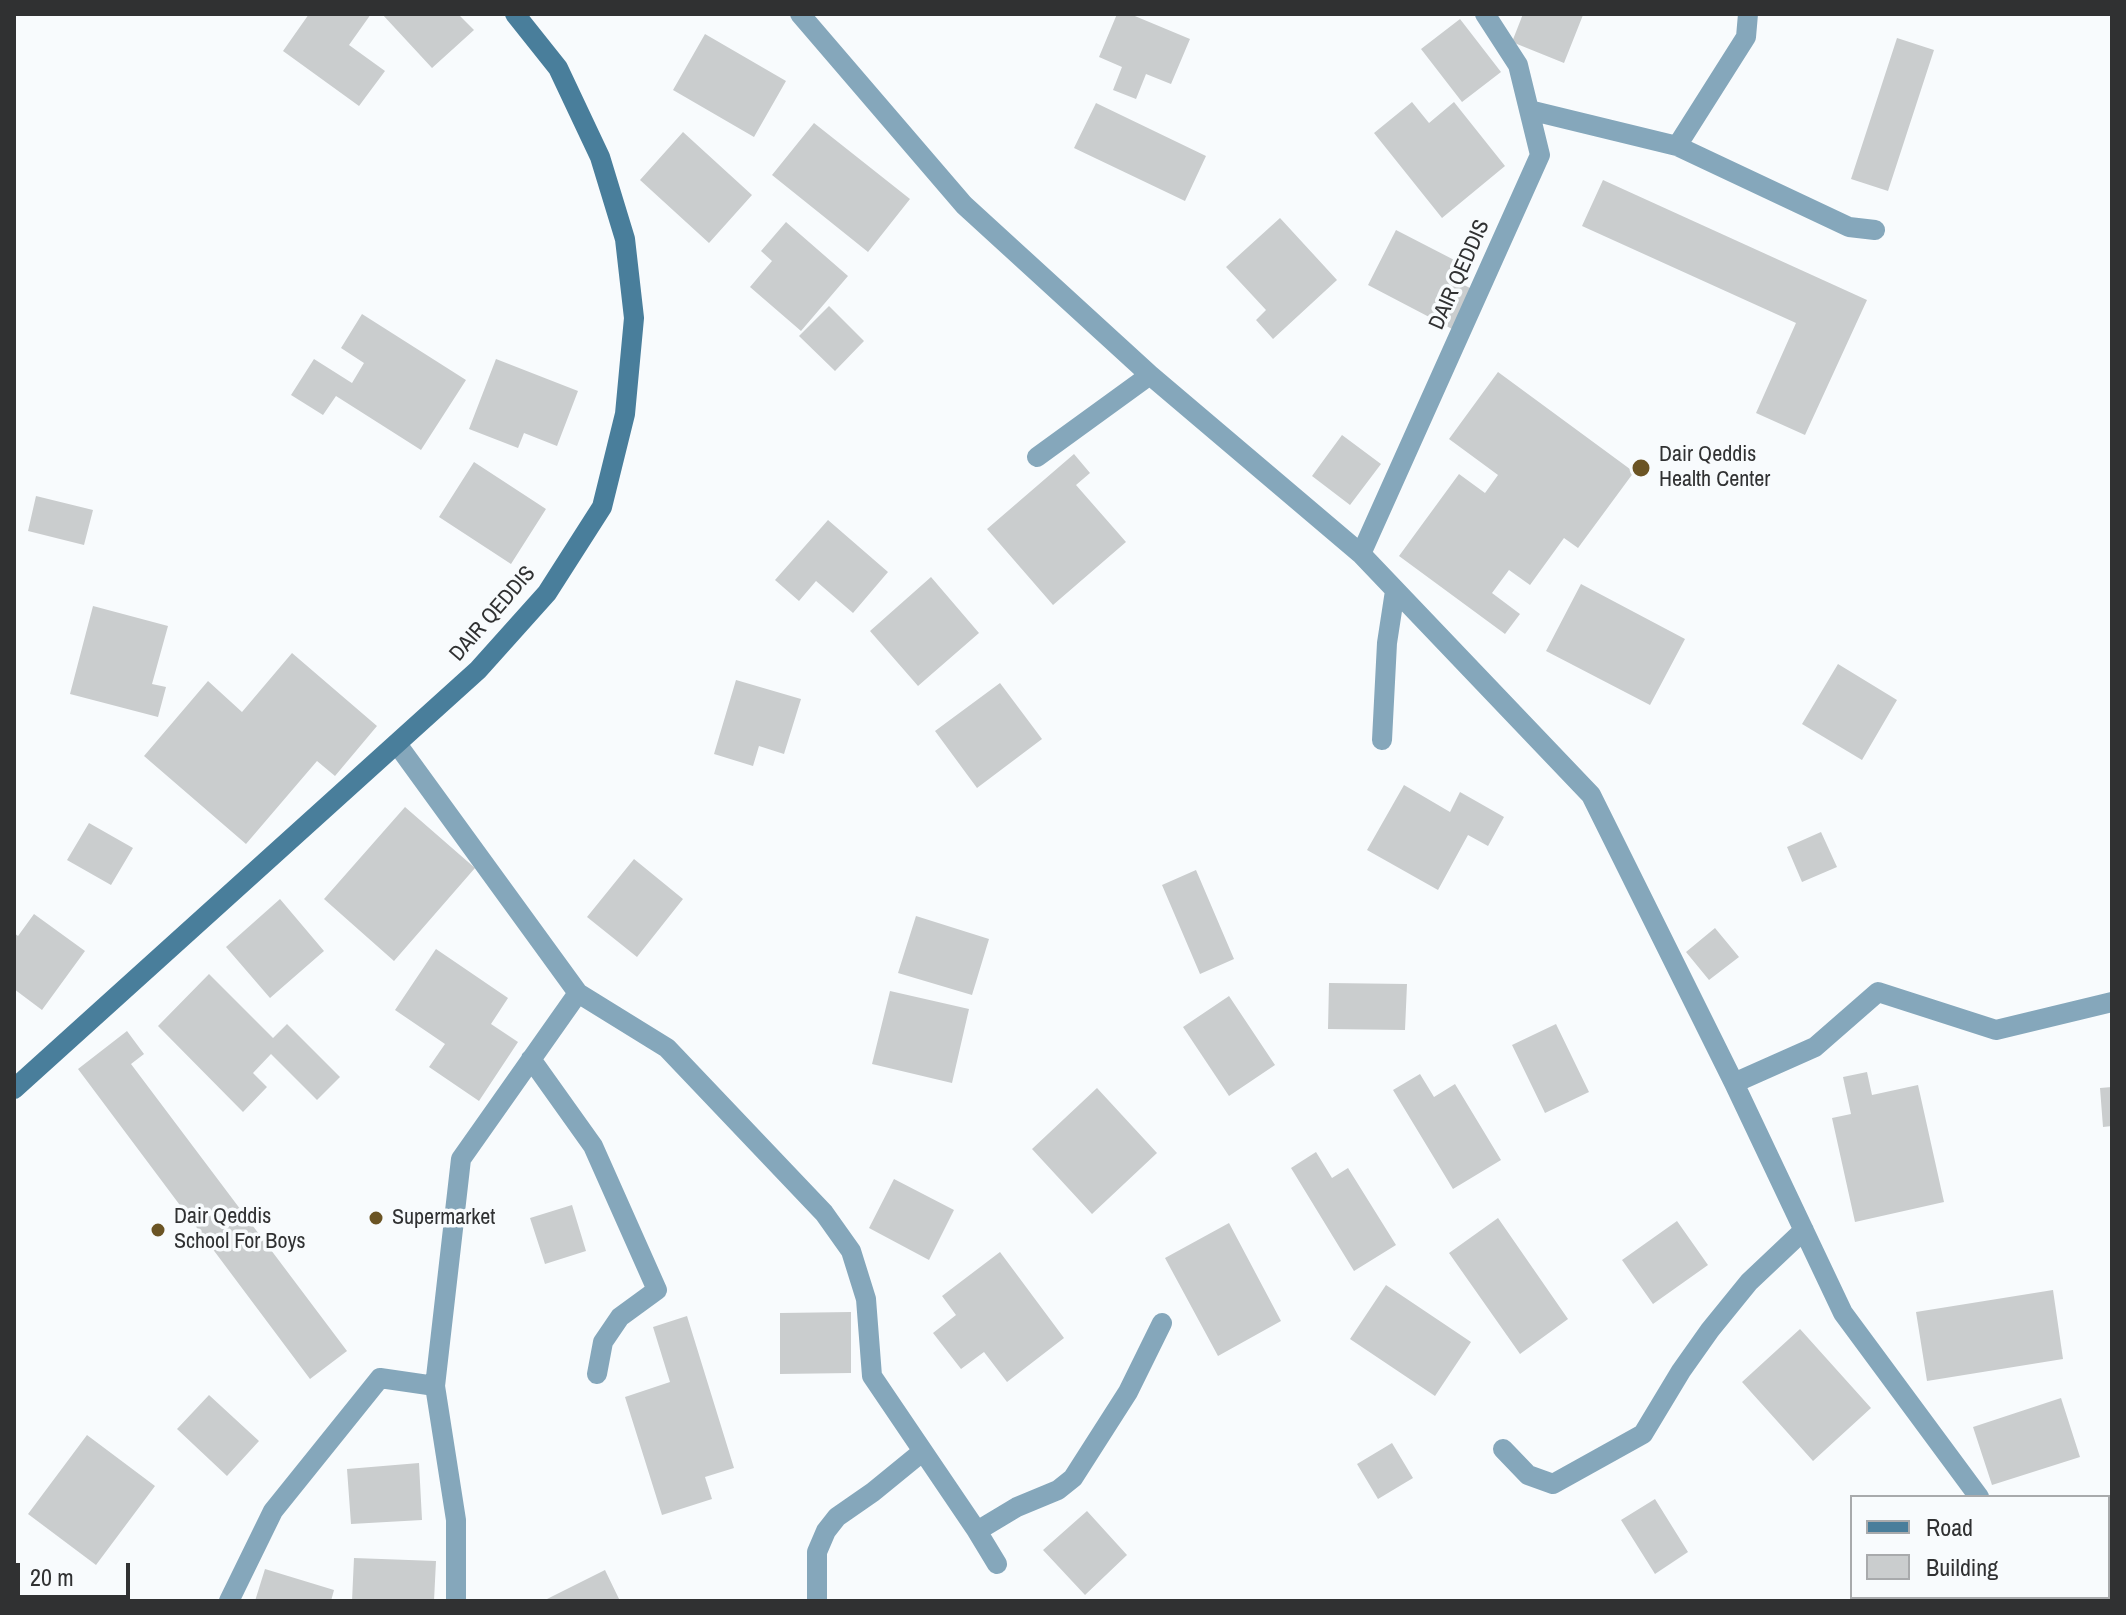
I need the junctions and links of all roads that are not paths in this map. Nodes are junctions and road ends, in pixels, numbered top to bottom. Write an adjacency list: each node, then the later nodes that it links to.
1 (515, 14): 13 (main road, DAIR QEDDIS)
2 (800, 14): 8 (street)
3 (1485, 14): 5 (street, DAIR QEDDIS)
4 (1748, 14): 6 (street)
5 (1529, 110): 6 (street); 10 (street, DAIR QEDDIS)
6 (1677, 146): 7 (street)
7 (1875, 230)
8 (1150, 375): 9 (street); 10 (street)
9 (1037, 457)
10 (1361, 554): 11 (street)
11 (1395, 591): 12 (street); 17 (street)
12 (1382, 740)
13 (397, 744): 14 (street); 18 (main road, DAIR QEDDIS)
14 (578, 993): 16 (street); 24 (street)
15 (2112, 1002): 17 (street)
16 (531, 1059): 21 (street); 22 (street)
17 (1734, 1083): 19 (street)
18 (14, 1089)
19 (1804, 1230): 23 (street); 25 (street)
20 (1162, 1323): 26 (street)
21 (597, 1374)
22 (435, 1386): 28 (street); 29 (street)
23 (1503, 1449)
24 (922, 1452): 26 (street); 30 (street)
25 (1974, 1495)
26 (977, 1531): 27 (street)
27 (997, 1564)
28 (229, 1601)
29 (456, 1601)
30 (817, 1601)

